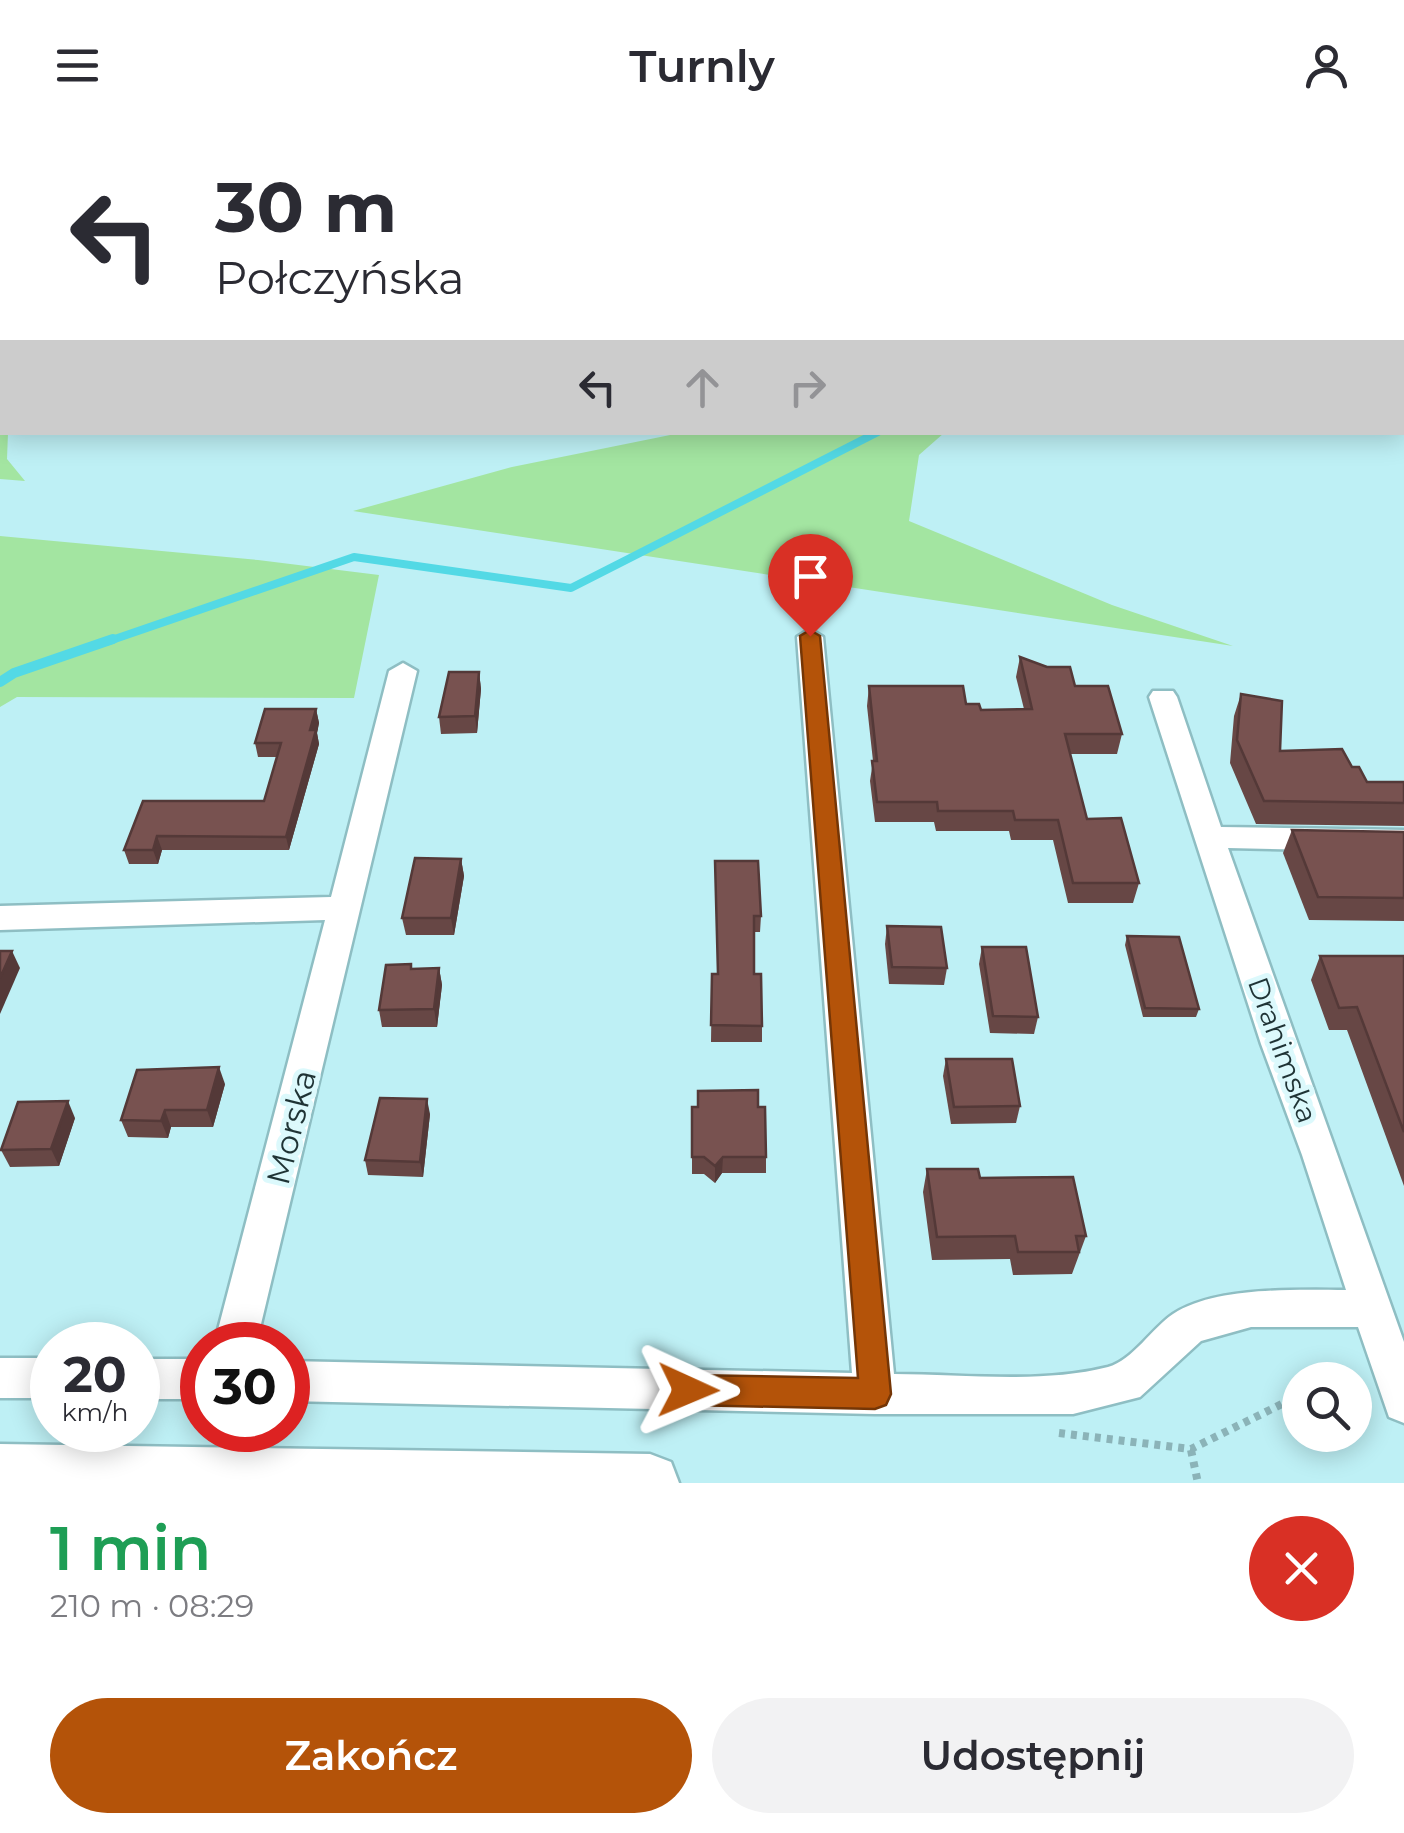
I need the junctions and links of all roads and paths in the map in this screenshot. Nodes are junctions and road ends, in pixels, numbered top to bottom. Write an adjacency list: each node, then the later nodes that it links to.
1 (810, 636): 13 (street)
2 (403, 672): 6 (street, Morska)
3 (1163, 697): 4 (street, Drahimska)
4 (1210, 837): 5 (street); 8 (street, Drahimska)
5 (1404, 841)
6 (346, 908): 7 (street); 9 (street, Morska)
7 (0, 918)
8 (1372, 1308): 13 (street); 14 (street, Drahimska)
9 (241, 1322)
10 (0, 1378): 11 (street)
11 (30, 1378)
12 (310, 1381): 13 (street)
13 (875, 1394)
14 (1404, 1403)
15 (1282, 1404): 18 (path)
16 (0, 1472): 17 (main road)
17 (650, 1483)
18 (1198, 1483)

